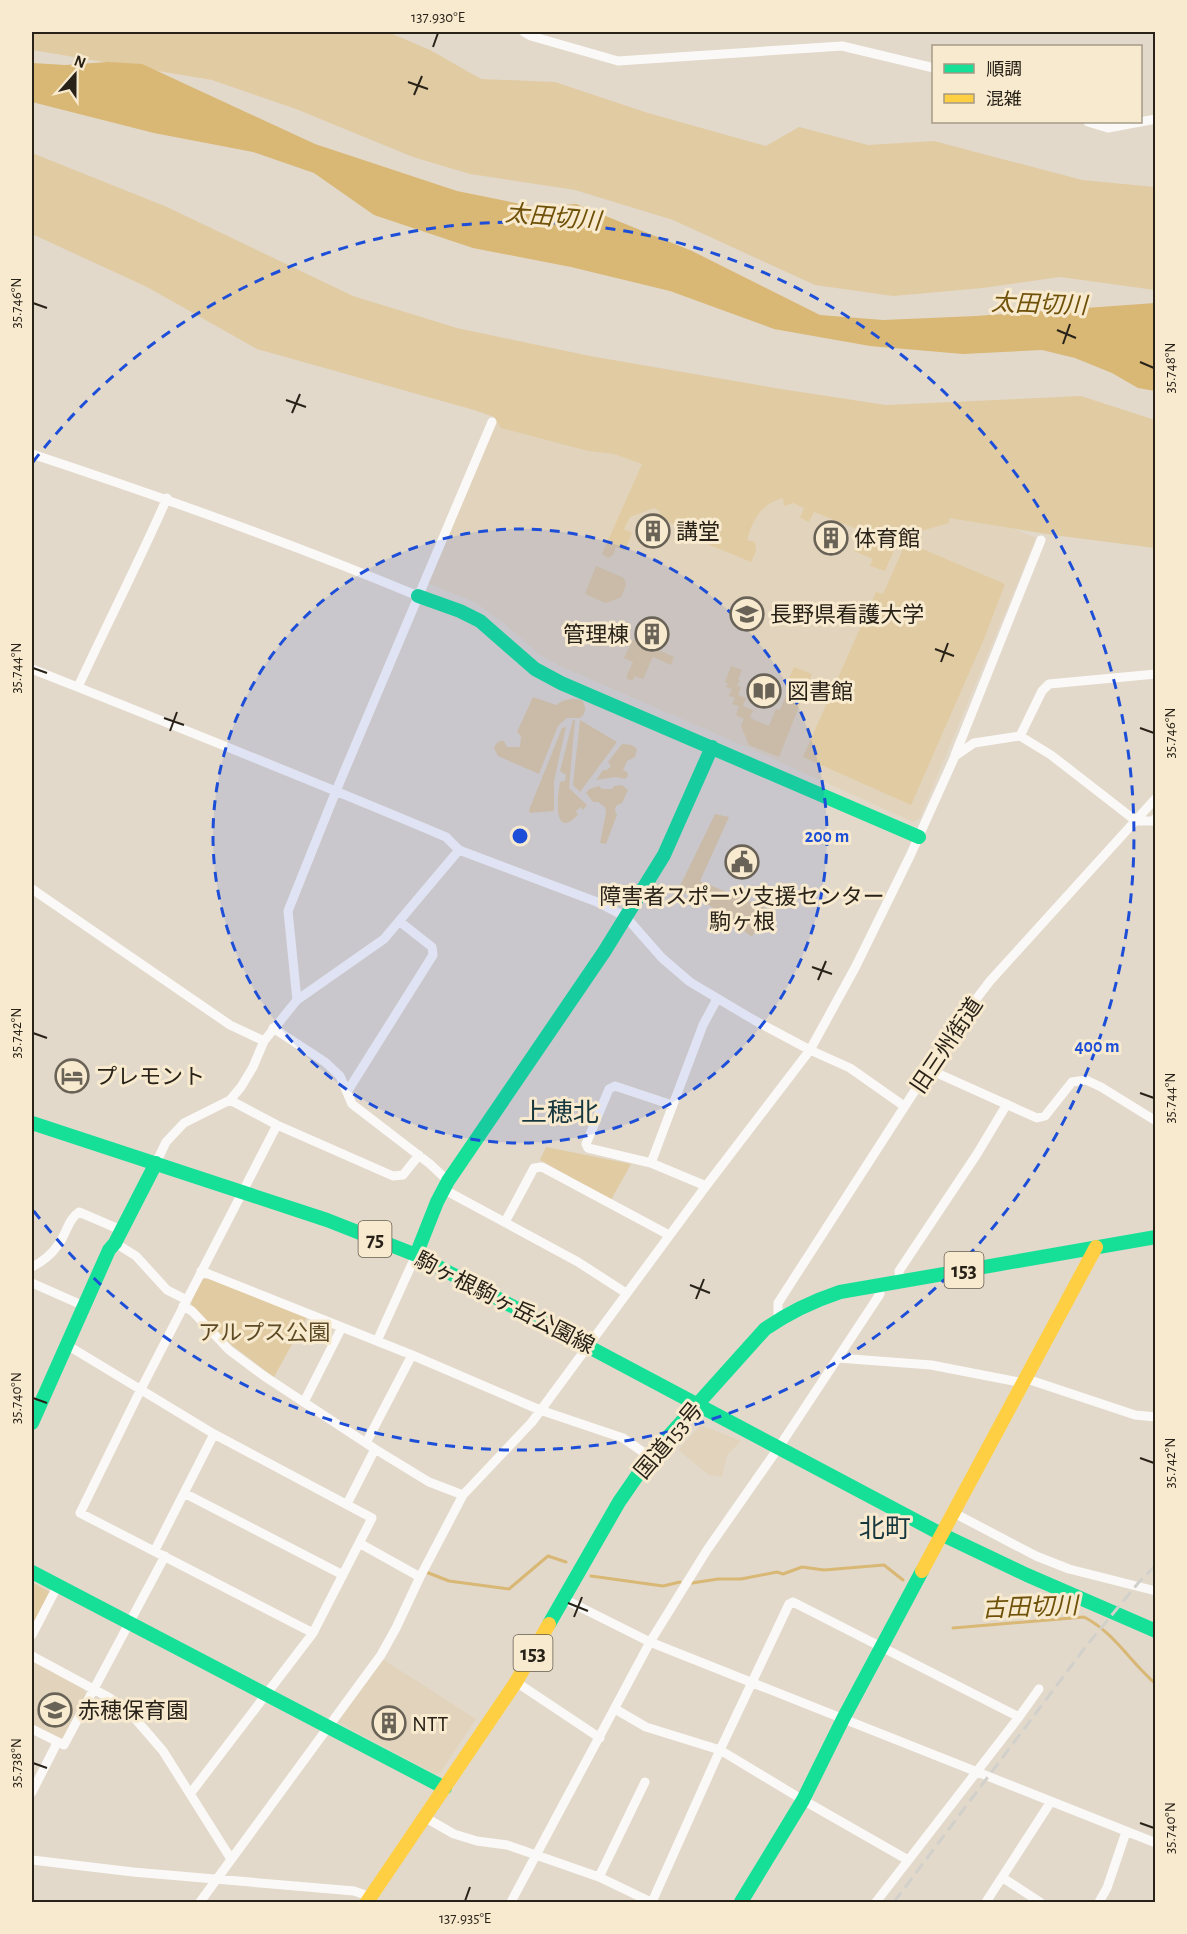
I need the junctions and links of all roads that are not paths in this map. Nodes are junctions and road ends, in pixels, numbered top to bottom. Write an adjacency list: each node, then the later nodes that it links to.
1 (524, 32): 2 (street)
2 (932, 68)
3 (1091, 123): 4 (street)
4 (1134, 123)
5 (492, 422): 9 (street)
6 (32, 454): 7 (street)
7 (167, 498): 9 (street); 12 (street)
8 (1041, 540): 15 (street)
9 (418, 596): 14 (main road); 16 (street)
10 (32, 669): 12 (street)
11 (1155, 674): 13 (street)
12 (78, 687): 16 (street)
13 (1020, 736): 15 (street); 19 (street)
14 (712, 747): 20 (main road); 23 (main road)
15 (955, 756): 20 (street)
16 (336, 790): 21 (street); 26 (street)
17 (1155, 798): 19 (street, 旧三州街道)
18 (1155, 818): 19 (street)
19 (1136, 821): 30 (street, 旧三州街道)
20 (919, 837): 29 (street)
21 (459, 850): 23 (street); 24 (street)
22 (32, 889): 28 (street)
23 (626, 917): 25 (street); 42 (main road)
24 (399, 921): 26 (street); 31 (street)
25 (717, 999): 29 (street); 34 (street)
26 (297, 1000): 27 (street)
27 (273, 1028): 28 (street); 31 (street)
28 (264, 1041): 32 (street)
29 (810, 1050): 35 (street); 43 (street)
30 (928, 1069): 33 (street); 35 (street, 旧三州街道)
31 (347, 1092): 39 (street)
32 (230, 1100): 38 (street); 40 (street)
33 (1006, 1104): 36 (street); 54 (street)
34 (672, 1105): 41 (street); 41 (street)
35 (904, 1106): 60 (street, 旧三州街道)
36 (1155, 1121)
37 (32, 1123): 40 (main road, 駒ヶ根駒ヶ岳公園線 / 75)
38 (277, 1125): 39 (street); 44 (street)
39 (419, 1155): 42 (street)
40 (156, 1163): 44 (main road, 駒ヶ根駒ヶ岳公園線 / 75); 46 (main road)
41 (651, 1163): 43 (street)
42 (446, 1185): 45 (street); 51 (main road)
43 (706, 1186): 47 (street)
44 (243, 1191): 51 (main road, 駒ヶ根駒ヶ岳公園線 / 75); 53 (street)
45 (505, 1222): 47 (street); 57 (street)
46 (121, 1230): 49 (main road); 52 (street)
47 (669, 1235): 57 (street)
48 (1155, 1237): 50 (main road, 国道153号 / 153)
49 (115, 1243): 58 (street); 59 (main road)
50 (1096, 1247): 54 (main road, 国道153号 / 153); 67 (main road)
51 (416, 1255): 62 (street); 64 (main road, 駒ヶ根駒ヶ岳公園線 / 75)
52 (32, 1267)
53 (201, 1271): 58 (street); 61 (street)
54 (900, 1281): 56 (main road, 国道153号 / 153)
55 (32, 1283): 59 (street)
56 (880, 1285): 60 (main road, 国道153号 / 153); 66 (street)
57 (626, 1293): 64 (street)
58 (185, 1303): 68 (street); 69 (street)
59 (84, 1306): 63 (main road)
60 (778, 1319): 70 (main road, 国道153号 / 153)
61 (342, 1327): 62 (street); 69 (street)
62 (377, 1341): 65 (street)
63 (67, 1345): 68 (street); 73 (main road)
64 (588, 1345): 70 (main road, 駒ヶ根駒ヶ岳公園線 / 75); 71 (street)
65 (411, 1355): 71 (street); 75 (street)
66 (838, 1358): 67 (street); 76 (street)
67 (1025, 1381): 72 (street); 82 (main road)
68 (141, 1389): 74 (street); 85 (street)
69 (304, 1402): 75 (street)
70 (698, 1405): 76 (main road, 駒ヶ根駒ヶ岳公園線); 78 (main road, 国道153号 / 153)
71 (540, 1410): 78 (street); 80 (street)
72 (1155, 1417)
73 (32, 1423)
74 (214, 1434): 79 (street); 81 (street)
75 (366, 1443): 77 (street)
76 (780, 1447): 83 (main road, 駒ヶ根駒ヶ岳公園線); 97 (street)
77 (375, 1449): 80 (street); 81 (street)
78 (650, 1457): 92 (main road, 国道153号 / 153)
79 (184, 1493): 85 (street); 88 (street)
80 (463, 1495): 89 (street)
81 (347, 1504): 84 (street)
82 (954, 1513): 83 (main road); 91 (street)
83 (943, 1535): 94 (main road, 駒ヶ根駒ヶ岳公園線); 98 (main road)
84 (359, 1544): 88 (street); 89 (street)
85 (155, 1551): 86 (street)
86 (165, 1556): 93 (street); 95 (street)
87 (32, 1572): 90 (main road)
88 (343, 1575): 95 (street)
89 (420, 1577): 108 (street)
90 (58, 1585): 93 (main road); 96 (street)
91 (1155, 1592)
92 (564, 1599): 97 (street); 100 (main road, 国道153号 / 153)
93 (129, 1623): 102 (street); 104 (main road)
94 (1155, 1631)
95 (313, 1633): 104 (street)
96 (32, 1635)
97 (650, 1642): 101 (street); 105 (street)
98 (883, 1646): 101 (street); 106 (street); 107 (main road)
99 (32, 1656): 102 (street)
100 (516, 1682): 110 (street); 115 (main road, 国道153号 / 153)
101 (752, 1683): 107 (street); 112 (street)
102 (94, 1689): 111 (street); 117 (street)
103 (1039, 1689): 106 (street)
104 (266, 1696): 108 (main road); 117 (street)
105 (615, 1709): 110 (street); 112 (street)
106 (1019, 1717): 113 (street)
107 (843, 1719): 113 (street); 118 (main road)
108 (329, 1728): 115 (main road); 124 (street)
109 (32, 1729): 111 (street)
110 (600, 1737): 123 (street)
111 (57, 1743): 116 (street)
112 (720, 1750): 118 (street); 133 (street)
113 (975, 1771): 119 (street); 126 (street)
114 (645, 1782): 127 (street)
115 (445, 1788): 120 (main road, 国道153号 / 153)
116 (32, 1792)
117 (190, 1794): 124 (street)
118 (802, 1800): 126 (street); 134 (main road)
119 (1050, 1803): 121 (street); 128 (street)
120 (426, 1818): 123 (street); 130 (main road, 国道153号 / 153)
121 (1126, 1832): 122 (street); 138 (street)
122 (1155, 1843)
123 (537, 1854): 127 (street); 132 (street)
124 (231, 1859): 129 (street)
125 (32, 1860): 129 (street)
126 (908, 1860): 135 (street)
127 (599, 1877): 133 (street)
128 (1003, 1878): 136 (street); 137 (street)
129 (218, 1879): 130 (street); 131 (street)
130 (369, 1900)
131 (200, 1902)
132 (511, 1902)
133 (651, 1902)
134 (741, 1902)
135 (876, 1902)
136 (986, 1902)
137 (1040, 1902)
138 (1099, 1902)

